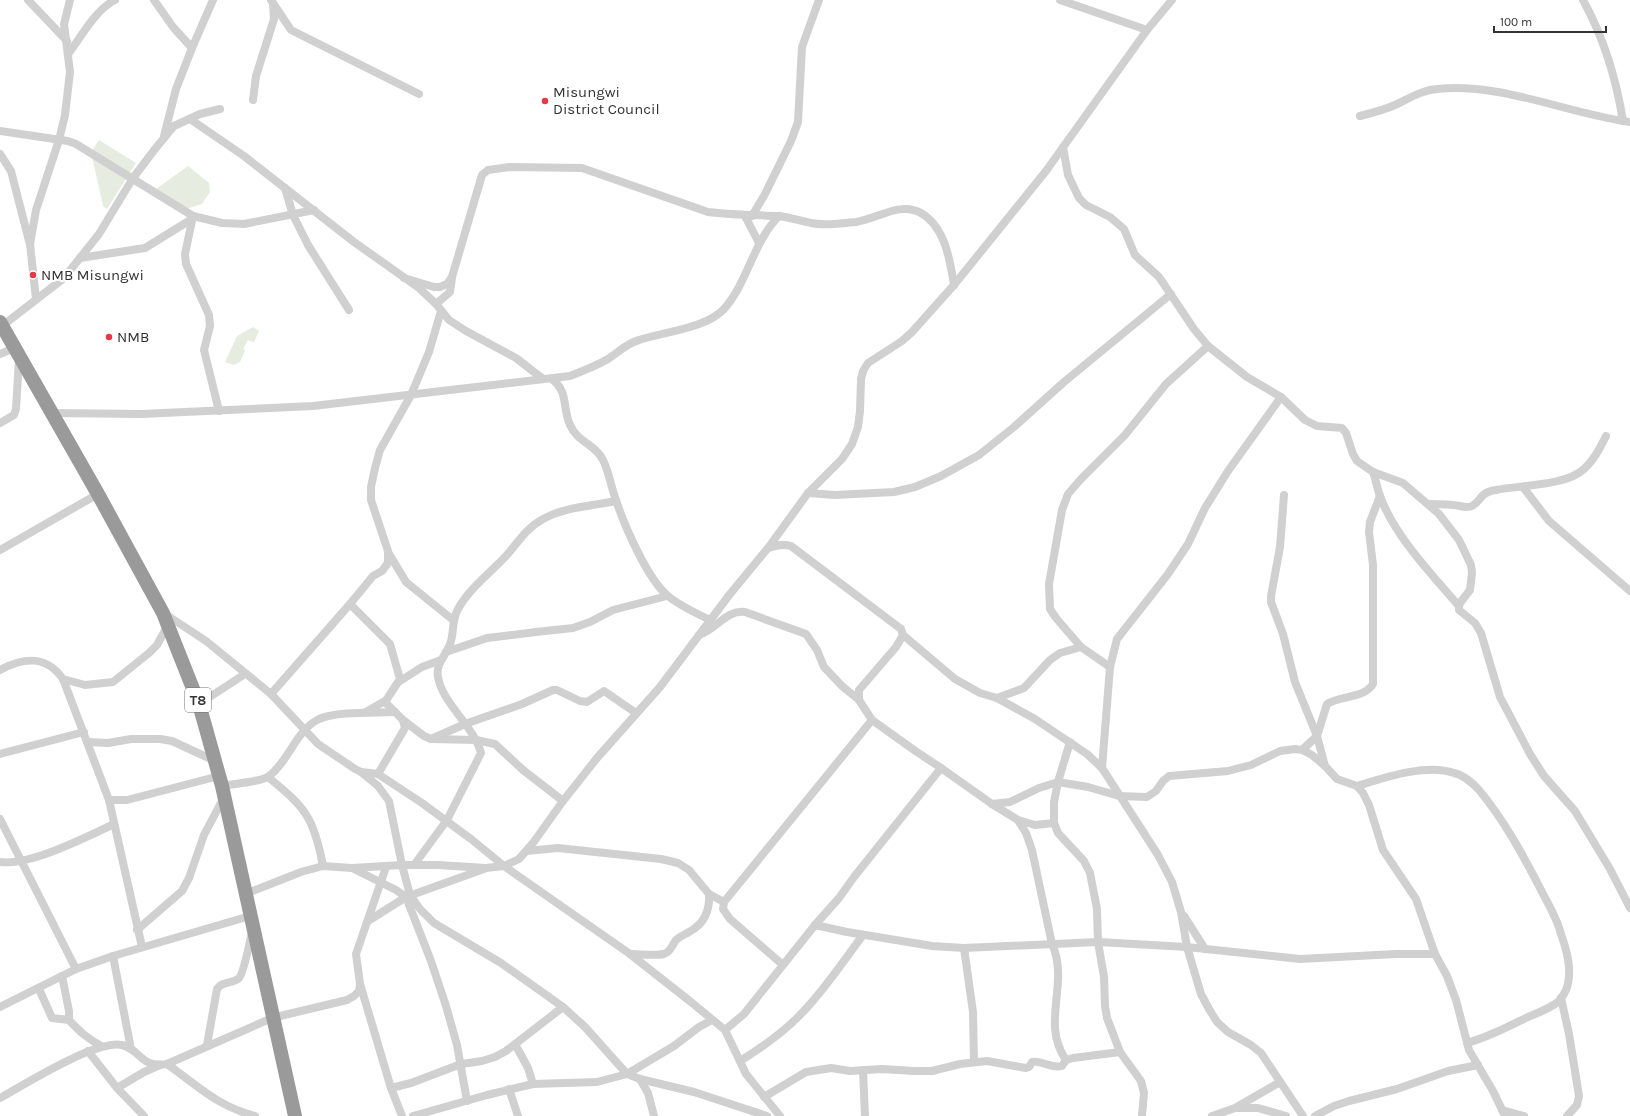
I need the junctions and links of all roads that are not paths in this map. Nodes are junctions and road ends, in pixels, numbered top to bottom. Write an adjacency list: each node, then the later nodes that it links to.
1 (28, 0): 12 (street)
2 (70, 0): 12 (street)
3 (115, 0): 14 (street)
4 (154, 0): 13 (street)
5 (213, 0): 13 (street)
6 (819, 0): 30 (street)
7 (1060, 0): 11 (street)
8 (1172, 0): 11 (street)
9 (1583, 0): 20 (street)
10 (272, 2): 15 (street); 16 (street)
11 (1147, 30): 24 (street)
12 (67, 41): 14 (street)
13 (192, 48): 22 (street)
14 (68, 54): 23 (street)
15 (419, 94)
16 (253, 100)
17 (220, 109): 19 (street)
18 (1360, 116): 20 (street)
19 (190, 119): 22 (street); 27 (street)
20 (1626, 122)
21 (0, 132): 23 (street)
22 (164, 138): 26 (street)
23 (59, 140): 26 (street); 34 (street)
24 (1063, 147): 38 (street); 39 (street)
25 (0, 154): 34 (street)
26 (133, 178): 32 (street); 35 (street)
27 (285, 188): 28 (street); 29 (street)
28 (314, 210): 29 (street); 37 (street)
29 (293, 215): 32 (street); 42 (street)
30 (748, 216): 31 (street); 33 (street); 36 (street)
31 (779, 216): 33 (street); 38 (street)
32 (193, 217): 35 (street); 52 (street)
33 (759, 243): 49 (street)
34 (30, 244): 40 (street)
35 (80, 258): 40 (street)
36 (452, 277): 37 (street); 41 (street)
37 (404, 278): 41 (street)
38 (954, 285): 58 (street)
39 (1171, 294): 45 (street); 58 (street)
40 (36, 299): 44 (street)
41 (436, 304): 43 (street)
42 (349, 310)
43 (441, 312): 48 (street); 50 (street)
44 (1, 324): 46 (highway, T8)
45 (1208, 346): 51 (street); 78 (street)
46 (17, 353): 47 (street); 53 (highway, T8); 54 (street)
47 (0, 354)
48 (543, 379): 49 (street); 50 (street)
49 (552, 379): 62 (street)
50 (411, 394): 52 (street); 66 (street)
51 (1281, 397): 56 (street); 81 (street)
52 (219, 411): 53 (street)
53 (51, 413): 59 (highway, T8)
54 (0, 423)
55 (1606, 436): 57 (street)
56 (1373, 472): 61 (street); 63 (street)
57 (1523, 487): 63 (street); 69 (street)
58 (808, 493): 64 (street)
59 (98, 494): 65 (street); 73 (highway, T8)
60 (1284, 495): 101 (street)
61 (1380, 496): 72 (street); 101 (street)
62 (616, 501): 70 (street); 74 (street)
63 (1429, 504): 72 (street)
64 (768, 548): 75 (street); 76 (street)
65 (0, 550)
66 (388, 551): 67 (street); 68 (street)
67 (382, 571): 68 (street); 71 (street)
68 (400, 572): 74 (street)
69 (1630, 591)
70 (667, 596): 75 (street); 79 (street)
71 (350, 604): 85 (street); 87 (street)
72 (1459, 606): 146 (street)
73 (166, 619): 83 (street); 86 (street); 92 (highway, T8)
74 (453, 620): 79 (street)
75 (710, 620): 77 (street)
76 (904, 635): 89 (street); 90 (street)
77 (698, 636): 90 (street); 95 (street)
78 (1081, 647): 81 (street); 89 (street)
79 (446, 652): 80 (street)
80 (441, 660): 85 (street); 98 (street)
81 (1110, 667): 111 (street)
82 (0, 670): 84 (street)
83 (245, 674): 87 (street); 92 (street)
84 (63, 679): 86 (street); 88 (street)
85 (400, 681): 91 (street)
86 (80, 684): 88 (street)
87 (271, 694): 99 (street)
88 (71, 698): 100 (street)
89 (997, 698): 105 (street)
90 (859, 700): 97 (street)
91 (385, 701): 93 (street); 94 (street)
92 (200, 704): 108 (highway, T8)
93 (395, 712): 94 (street); 96 (street)
94 (365, 713): 99 (street)
95 (636, 713): 98 (street); 121 (street)
96 (403, 720): 102 (street); 113 (street)
97 (872, 720): 110 (street); 145 (street)
98 (465, 724): 102 (street); 103 (street)
99 (305, 730): 112 (street); 114 (street)
100 (84, 732): 104 (street); 107 (street)
101 (1317, 736): 106 (street); 109 (street)
102 (432, 739): 103 (street)
103 (476, 740): 121 (street); 125 (street)
104 (88, 742): 108 (street); 119 (street)
105 (1070, 742): 111 (street); 115 (street)
106 (1302, 750): 109 (street); 118 (street)
107 (0, 754)
108 (215, 762): 116 (highway, T8)
109 (1325, 766): 117 (street)
110 (941, 768): 122 (street); 150 (street)
111 (1102, 768): 118 (street)
112 (361, 772): 113 (street); 133 (street)
113 (378, 774): 125 (street)
114 (268, 777): 116 (street); 135 (street)
115 (1058, 782): 118 (street); 122 (street); 127 (street)
116 (222, 786): 120 (street); 142 (highway, T8); 151 (street)
117 (1357, 786): 160 (street); 167 (street)
118 (1119, 796): 147 (street)
119 (109, 800): 120 (street); 123 (street)
120 (127, 800): 123 (street)
121 (563, 801): 130 (street)
122 (992, 804): 126 (street)
123 (112, 810): 128 (street)
124 (0, 818): 129 (street)
125 (447, 820): 134 (street); 136 (street)
126 (1018, 820): 127 (street); 154 (street)
127 (1054, 823): 153 (street)
128 (114, 824): 131 (street); 151 (street)
129 (4, 834): 131 (street)
130 (527, 852): 136 (street); 143 (street)
131 (22, 861): 132 (street); 140 (street)
132 (4, 862): 140 (street)
133 (402, 865): 134 (street); 137 (street); 144 (street)
134 (414, 865): 139 (street)
135 (323, 866): 138 (street); 142 (street)
136 (504, 866): 139 (street); 159 (street)
137 (386, 867): 138 (street); 141 (street)
138 (352, 868): 141 (street)
139 (486, 868): 144 (street)
140 (27, 872): 163 (street)
141 (382, 882): 144 (street); 148 (street)
142 (245, 894): 149 (highway, T8)
143 (709, 894): 145 (street); 159 (street)
144 (408, 896): 148 (street); 169 (street); 185 (street)
145 (724, 902): 162 (street)
146 (1630, 908)
147 (1181, 912): 156 (street); 158 (street)
148 (368, 921): 165 (street)
149 (251, 923): 155 (street); 170 (highway, T8); 176 (street)
150 (815, 924): 152 (street); 162 (street)
151 (138, 930): 155 (street)
152 (862, 935): 157 (street); 181 (street)
153 (1098, 942): 154 (street); 156 (street); 180 (street)
154 (1052, 944): 157 (street); 182 (street)
155 (142, 947): 161 (street)
156 (1187, 947): 158 (street); 190 (street)
157 (964, 948): 183 (street)
158 (1205, 949): 160 (street)
159 (630, 954): 172 (street)
160 (1435, 954): 174 (street)
161 (113, 956): 163 (street); 178 (street)
162 (783, 965): 173 (street)
163 (76, 969): 164 (street)
164 (62, 976): 166 (street); 171 (street)
165 (360, 984): 170 (street); 193 (street)
166 (39, 989): 168 (street); 171 (street)
167 (1561, 998): 174 (street); 217 (street)
168 (0, 1007)
169 (563, 1007): 175 (street); 188 (street)
170 (272, 1018): 176 (street); 203 (highway, T8)
171 (70, 1020): 177 (street)
172 (712, 1020): 173 (street); 188 (street)
173 (725, 1030): 181 (street)
174 (1467, 1043): 186 (street)
175 (515, 1044): 185 (street); 191 (street)
176 (207, 1045): 184 (street)
177 (101, 1046): 178 (street); 179 (street)
178 (131, 1049): 184 (street)
179 (88, 1051): 192 (street); 196 (street)
180 (1120, 1052): 182 (street); 211 (street)
181 (740, 1060): 195 (street)
182 (1066, 1060): 183 (street)
183 (974, 1062): 187 (street)
184 (164, 1064): 192 (street); 202 (street)
185 (460, 1064): 193 (street); 197 (street)
186 (1478, 1065): 200 (street); 215 (street)
187 (863, 1070): 195 (street); 210 (street)
188 (627, 1074): 189 (street); 191 (street)
189 (640, 1080): 207 (street); 208 (street)
190 (1280, 1082): 198 (street); 214 (street)
191 (533, 1084): 194 (street)
192 (117, 1088): 201 (street)
193 (391, 1088): 204 (street)
194 (508, 1089): 197 (street); 206 (street)
195 (764, 1097): 209 (street)
196 (0, 1098)
197 (467, 1101): 205 (street)
198 (1235, 1108): 199 (street); 212 (street)
199 (1259, 1112): 213 (street)
200 (1503, 1113): 216 (street)
201 (144, 1116)
202 (255, 1116)
203 (294, 1116)
204 (402, 1116)
205 (413, 1116)
206 (518, 1116)
207 (654, 1116)
208 (767, 1116)
209 (780, 1116)
210 (865, 1116)
211 (1142, 1116)
212 (1212, 1116)
213 (1286, 1116)
214 (1303, 1116)
215 (1315, 1116)
216 (1524, 1116)
217 (1567, 1116)

